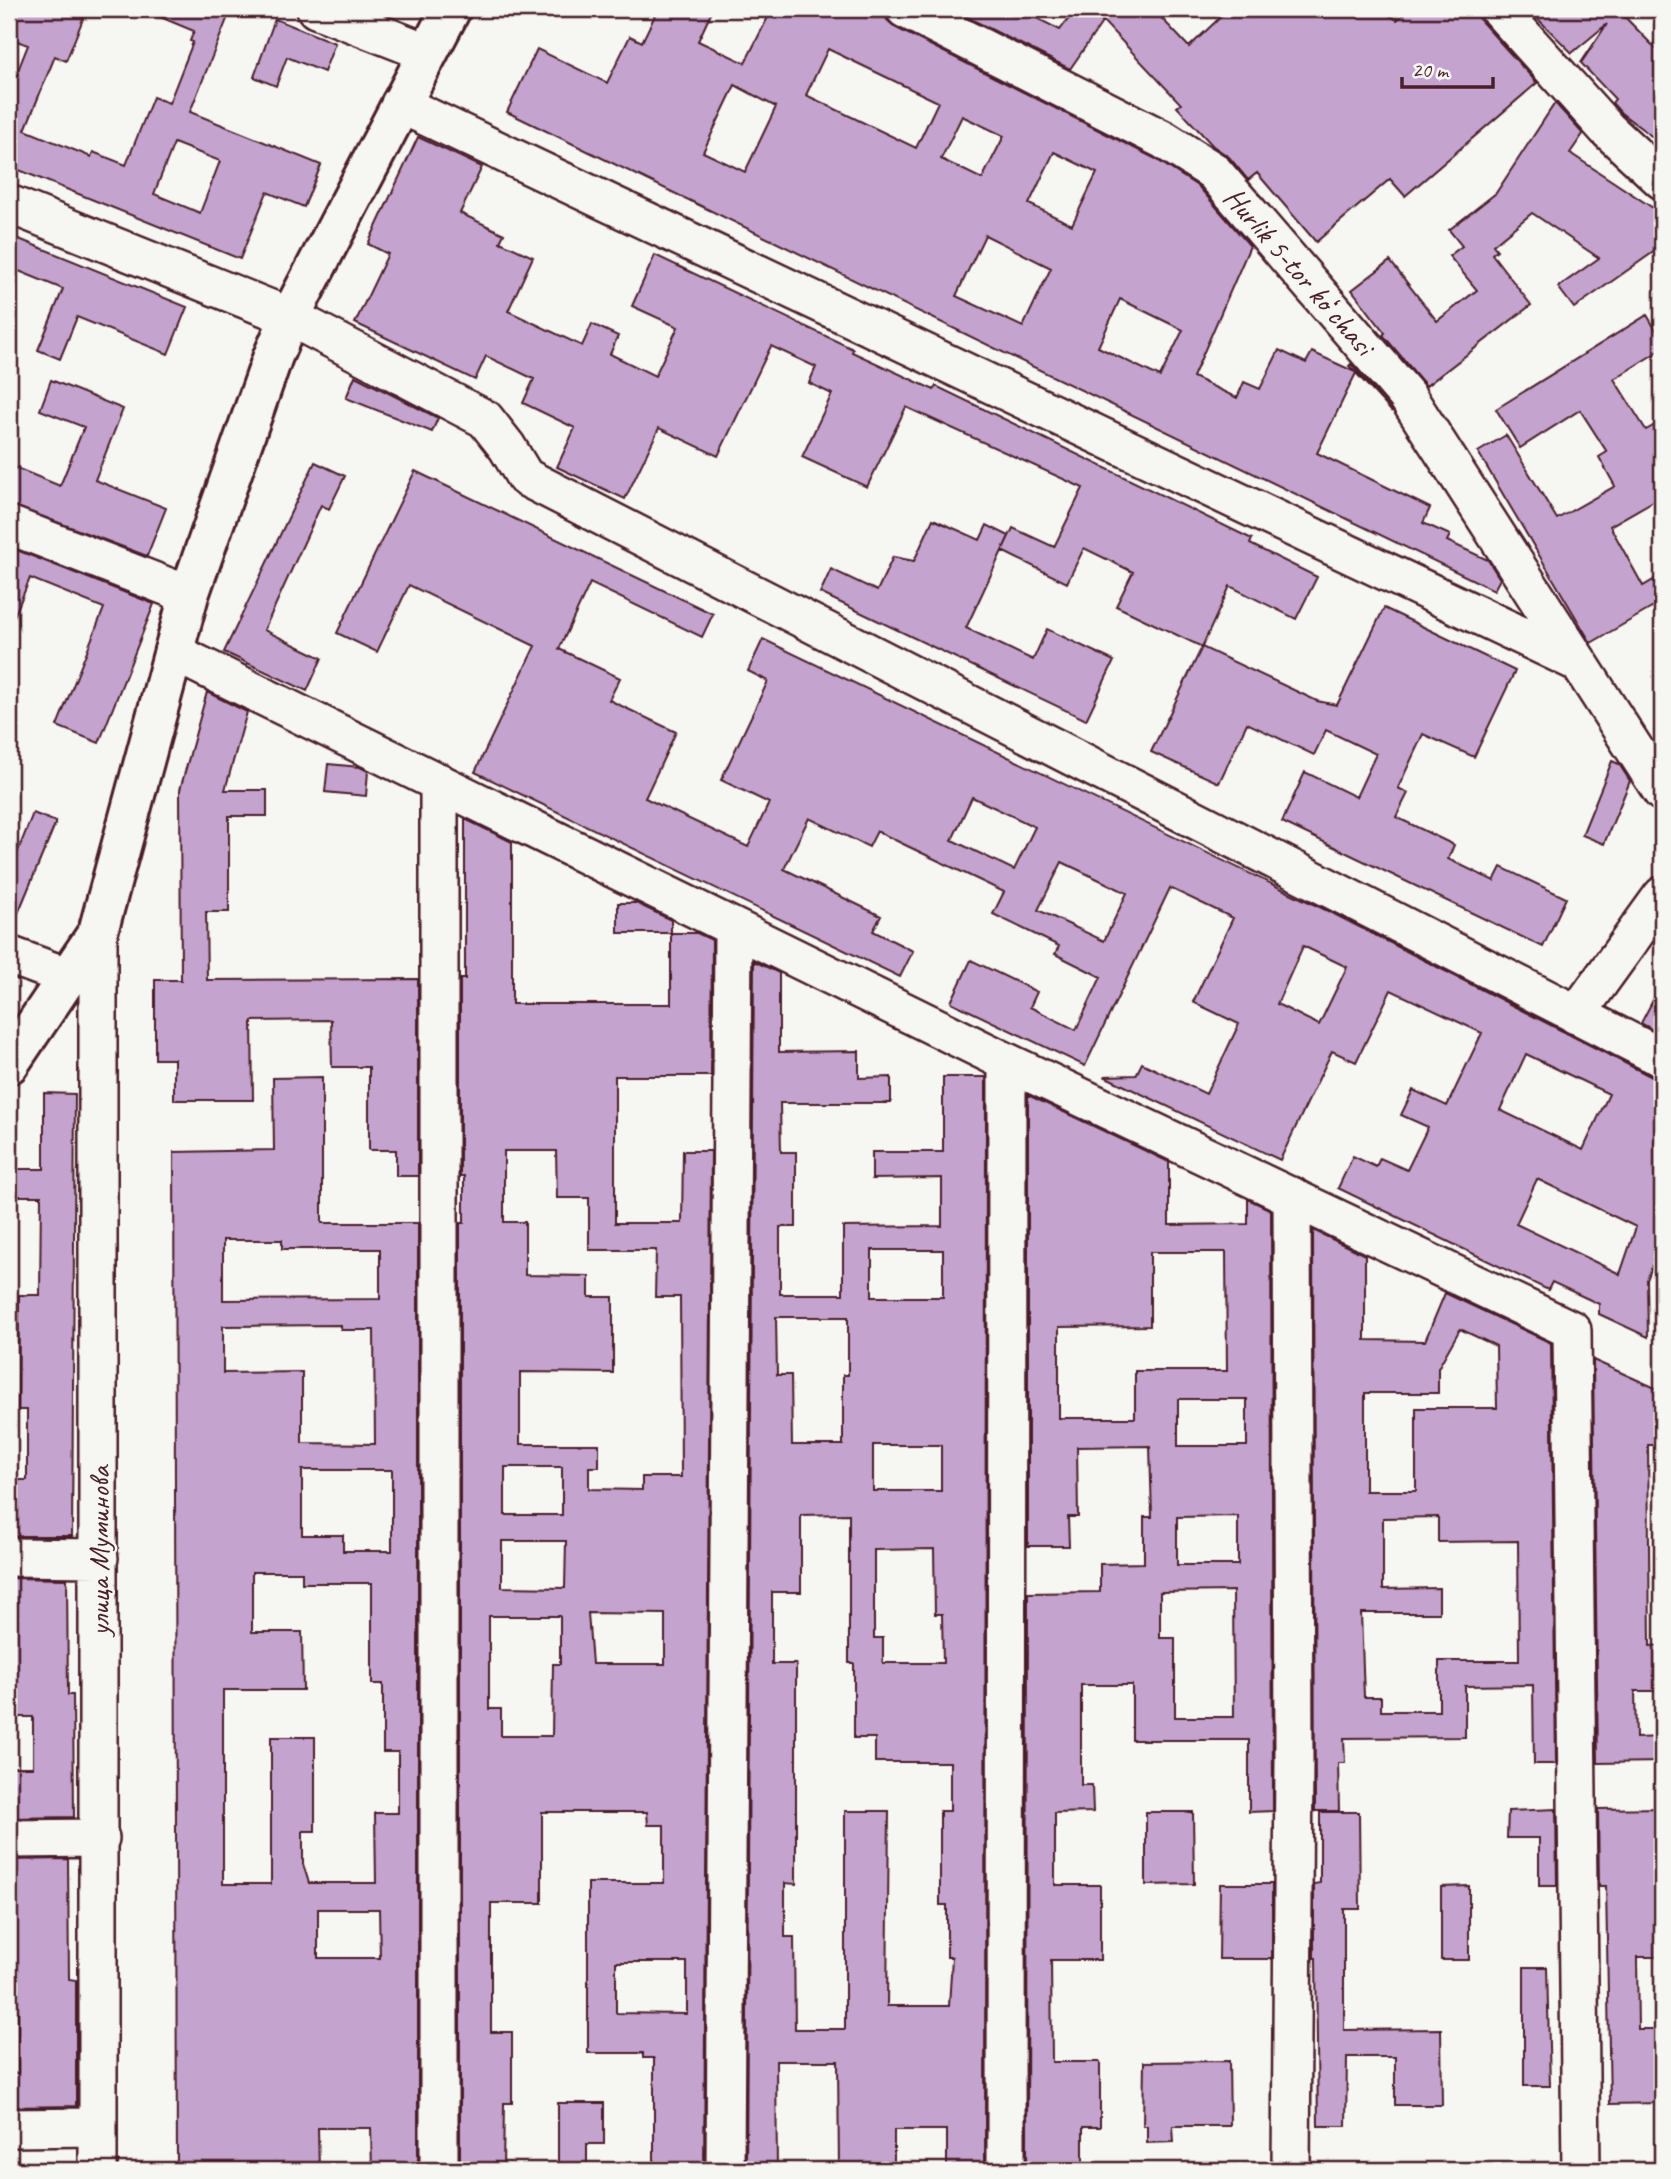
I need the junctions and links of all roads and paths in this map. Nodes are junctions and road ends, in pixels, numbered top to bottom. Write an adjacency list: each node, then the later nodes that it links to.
1 (316, 9): 5 (street)
2 (451, 9): 5 (street)
3 (905, 9): 13 (street, Hurlik 5-tor koʻchasi)
4 (1499, 9): 7 (street)
5 (426, 52): 6 (street)
6 (400, 104): 9 (street); 13 (street)
7 (1662, 180)
8 (9, 204): 9 (street)
9 (290, 317): 11 (street); 21 (street)
10 (9, 525): 11 (street)
11 (189, 595): 12 (street)
12 (173, 652): 14 (street); 18 (street)
13 (1577, 663): 15 (street, Hurlik 5-tor koʻchasi)
14 (439, 782): 17 (street); 33 (street)
15 (1662, 792)
16 (1662, 896): 21 (street)
17 (733, 928): 23 (street); 34 (street)
18 (98, 932): 20 (street); 27 (street, улица Муминова)
19 (9, 955): 20 (street)
20 (68, 977): 24 (street)
21 (1576, 1015): 22 (street)
22 (1662, 1058)
23 (1006, 1062): 25 (street); 35 (street)
24 (9, 1064)
25 (1292, 1196): 36 (street); 37 (street)
26 (9, 1556): 27 (street)
27 (99, 1558): 28 (street, улица Муминова)
28 (100, 1838): 29 (street); 30 (street, улица Муминова)
29 (9, 1839)
30 (98, 2127): 31 (street); 32 (street, улица Муминова)
31 (9, 2128)
32 (98, 2170)
33 (439, 2170)
34 (724, 2170)
35 (1006, 2170)
36 (1291, 2170)
37 (1581, 2170)

